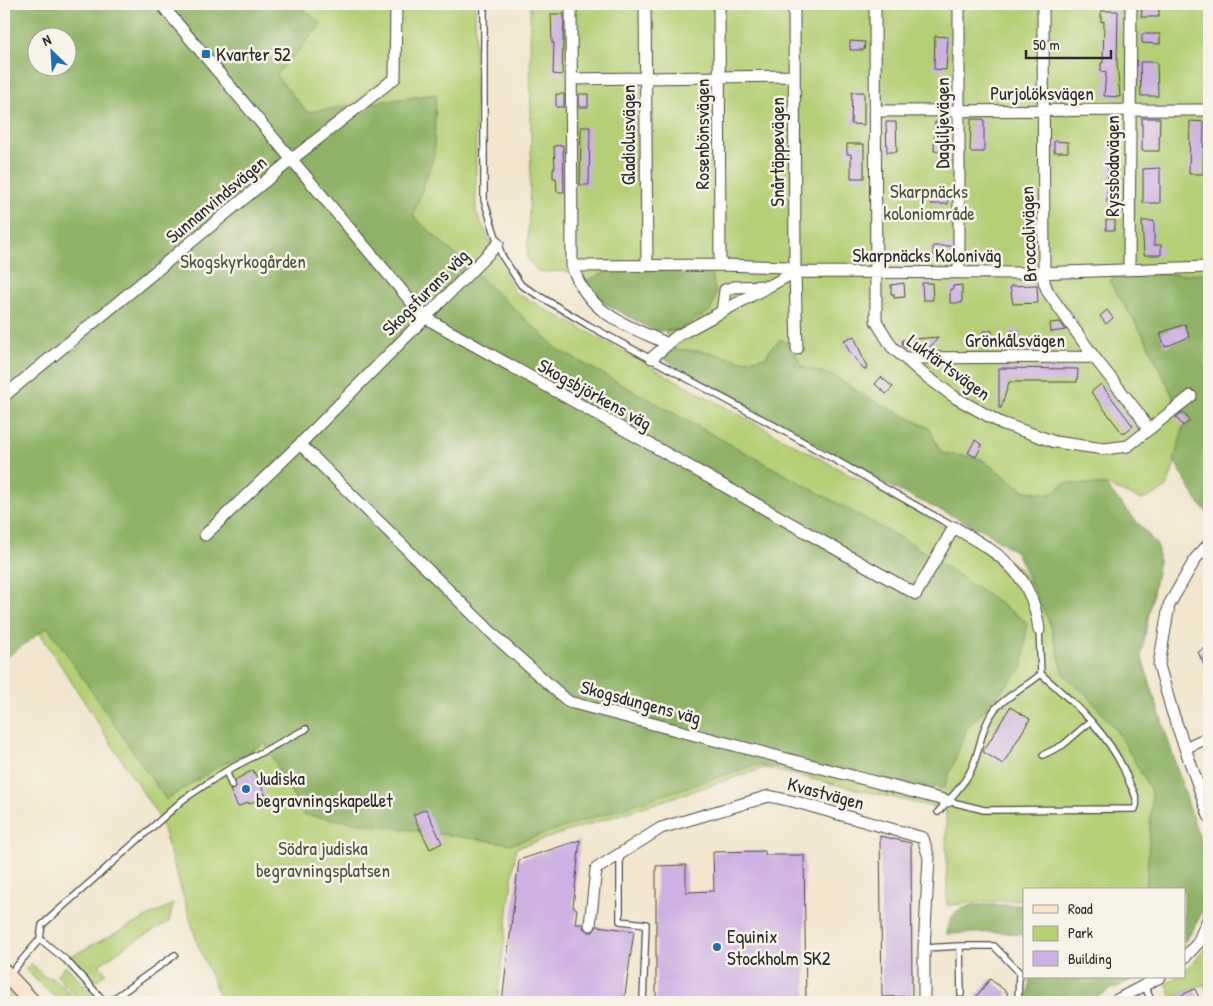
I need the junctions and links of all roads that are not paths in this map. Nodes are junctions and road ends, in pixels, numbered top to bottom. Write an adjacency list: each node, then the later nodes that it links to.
1 (160, 4): 21 (street, Skogsbjörkens väg)
2 (396, 4): 21 (street, Sunnanvindsvägen)
3 (484, 4): 22 (lane)
4 (571, 4): 15 (street)
5 (646, 4): 14 (street, Gladiolusvägen)
6 (719, 4): 13 (street, Rosenbönsvägen)
7 (794, 4): 12 (street, Snårtäppevägen)
8 (875, 4): 19 (street, Luktärtsvägen)
9 (959, 4): 16 (street, Dagliljevägen)
10 (1042, 4): 20 (street, Broccolivägen)
11 (1131, 4): 17 (street, Ryssbodavägen)
12 (794, 76): 13 (street); 29 (street, Snårtäppevägen)
13 (719, 77): 14 (street); 23 (street, Rosenbönsvägen)
14 (646, 78): 15 (street); 24 (street, Gladiolusvägen)
15 (571, 79): 25 (street)
16 (960, 110): 19 (street, Purjolöksvägen); 20 (street, Purjolöksvägen); 28 (street, Dagliljevägen)
17 (1130, 110): 18 (street, Purjolöksvägen); 20 (street, Purjolöksvägen); 27 (street, Ryssbodavägen)
18 (1209, 110)
19 (876, 111): 30 (street, Luktärtsvägen)
20 (1042, 111): 31 (street, Broccolivägen)
21 (291, 160): 34 (street, Skogsbjörkens väg); 40 (street, Sunnanvindsvägen)
22 (498, 244): 34 (street, Skogsfurans väg); 37 (lane)
23 (720, 264): 24 (street, Skarpnäcks Koloniväg); 29 (street, Skarpnäcks Koloniväg)
24 (647, 265): 25 (street, Skarpnäcks Koloniväg)
25 (572, 266): 35 (street)
26 (1209, 267): 27 (street, Skarpnäcks Koloniväg)
27 (1129, 269): 31 (street, Skarpnäcks Koloniväg)
28 (959, 271): 30 (street, Skarpnäcks Koloniväg); 31 (street, Skarpnäcks Koloniväg)
29 (795, 272): 30 (street, Skarpnäcks Koloniväg); 32 (street); 36 (street)
30 (874, 272): 38 (street, Luktärtsvägen)
31 (1043, 272): 39 (street, Broccolivägen)
32 (770, 286): 33 (street); 33 (street)
33 (722, 312): 35 (street)
34 (424, 317): 43 (street, Skogsfurans väg); 44 (street, Skogsbjörkens väg)
35 (668, 344): 37 (street)
36 (797, 349)
37 (652, 358): 44 (lane)
38 (906, 358): 39 (street, Grönkålsvägen); 42 (street, Luktärtsvägen)
39 (1094, 358): 42 (street, Broccolivägen)
40 (4, 396)
41 (1191, 396): 42 (street, Luktärtsvägen)
42 (1148, 430)
43 (300, 444): 45 (street, Skogsfurans väg); 56 (street, Skogsdungens väg)
44 (954, 527): 47 (street)
45 (205, 535)
46 (1209, 544): 52 (street)
47 (1039, 630): 48 (lane)
48 (1040, 674): 49 (lane); 56 (lane)
49 (1091, 721): 53 (lane); 56 (lane)
50 (306, 729): 54 (lane)
51 (1209, 736): 52 (street)
52 (1185, 748): 58 (street)
53 (1043, 755)
54 (226, 771): 55 (lane); 62 (lane)
55 (232, 786)
56 (948, 801): 57 (lane)
57 (938, 812)
58 (1209, 816)
59 (620, 853): 61 (street, Kvastvägen); 64 (street, Kvastvägen); 74 (lane)
60 (1209, 917): 66 (street)
61 (590, 925)
62 (40, 939): 67 (lane); 72 (lane)
63 (960, 946): 64 (lane); 70 (lane); 76 (lane)
64 (924, 948): 75 (street, Kvastvägen)
65 (175, 955): 73 (lane)
66 (1186, 956)
67 (6, 974): 71 (street)
68 (1158, 978): 69 (street)
69 (1144, 986): 77 (street); 78 (lane)
70 (960, 994)
71 (32, 1002)
72 (104, 1002)
73 (109, 1002)
74 (643, 1002)
75 (924, 1002)
76 (1018, 1002)
77 (1113, 1002)
78 (1152, 1002)

